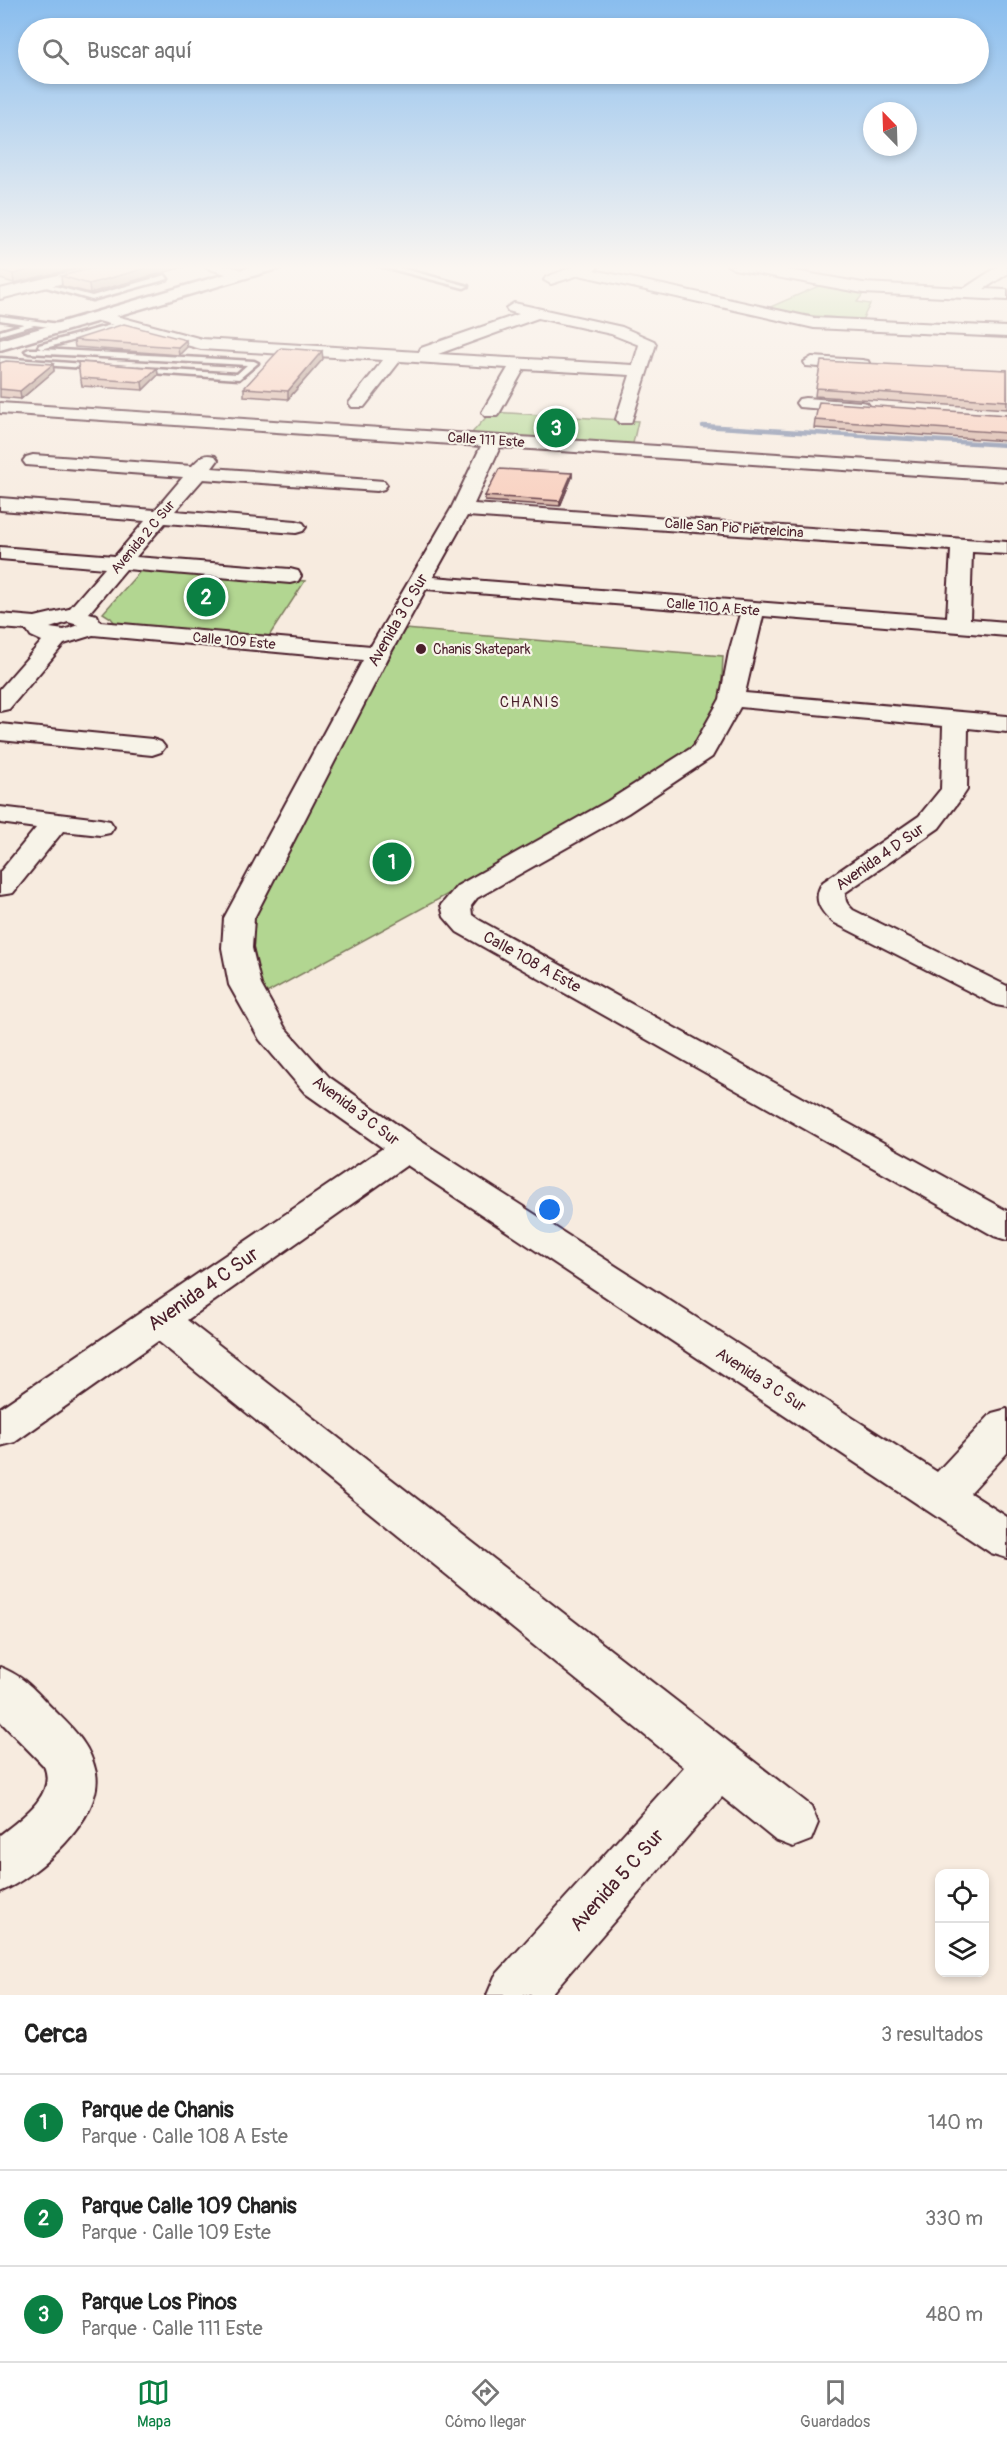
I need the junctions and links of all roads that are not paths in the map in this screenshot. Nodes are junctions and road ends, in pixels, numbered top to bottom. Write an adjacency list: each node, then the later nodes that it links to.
1 (162, 358): 8 (lane)
2 (260, 358): 10 (lane)
3 (393, 358): 16 (street)
4 (433, 358): 11 (street)
5 (644, 358): 15 (street)
6 (812, 358): 9 (street)
7 (0, 359): 13 (lane)
8 (179, 359): 10 (lane)
9 (812, 362): 12 (street); 18 (street)
10 (254, 363): 14 (lane)
11 (519, 363): 15 (street); 19 (street)
12 (881, 366)
13 (108, 368)
14 (131, 369)
15 (640, 370): 20 (street)
16 (358, 403)
17 (0, 408): 21 (street, Calle 111 Este)
18 (877, 408)
19 (491, 412)
20 (625, 419)
21 (494, 441): 24 (street, Calle 111 Este); 27 (street, Avenida 3 C Sur)
22 (33, 461): 23 (street)
23 (203, 466): 25 (street); 28 (street, Avenida 2 C Sur)
24 (1007, 475)
25 (377, 485)
26 (0, 504): 28 (street)
27 (461, 509): 30 (street, Calle San Pio Pietrelcina); 35 (street, Avenida 3 C Sur)
28 (160, 517): 29 (street); 33 (street, Avenida 2 C Sur)
29 (296, 527)
30 (962, 545): 31 (street, Calle San Pio Pietrelcina); 39 (street)
31 (1007, 548)
32 (0, 553): 33 (street)
33 (121, 563): 34 (street); 38 (street, Avenida 2 C Sur)
34 (290, 576)
35 (419, 582): 36 (street, Calle 110 A Este); 42 (street, Avenida 3 C Sur)
36 (753, 610): 39 (street, Calle 110 A Este); 43 (street, Calle 108 A Este)
37 (0, 621): 41 (street)
38 (83, 622): 41 (street, Calle 109 Este); 42 (street, Calle 109 Este)
39 (958, 626): 40 (street, Calle 110 A Este)
40 (1007, 629)
41 (49, 630): 44 (street)
42 (378, 654): 54 (street, Avenida 3 C Sur)
43 (732, 699): 45 (street); 55 (street, Calle 108 A Este)
44 (0, 704)
45 (956, 720): 46 (street); 53 (street, Avenida 4 D Sur)
46 (1007, 724)
47 (0, 732): 48 (street)
48 (152, 747)
49 (0, 815): 50 (street)
50 (56, 821): 51 (street); 52 (street)
51 (100, 827)
52 (3, 887)
53 (1007, 998)
54 (407, 1148): 56 (street, Avenida 4 C Sur); 59 (street, Avenida 3 C Sur)
55 (1007, 1227)
56 (159, 1320): 58 (street, Avenida 4 C Sur); 62 (street)
57 (1007, 1425): 59 (street)
58 (0, 1430)
59 (940, 1497): 60 (street, Avenida 3 C Sur)
60 (1007, 1540)
61 (0, 1688): 64 (street)
62 (719, 1764): 63 (street); 65 (street, Avenida 5 C Sur)
63 (793, 1823)
64 (0, 1867)
65 (514, 1995)

